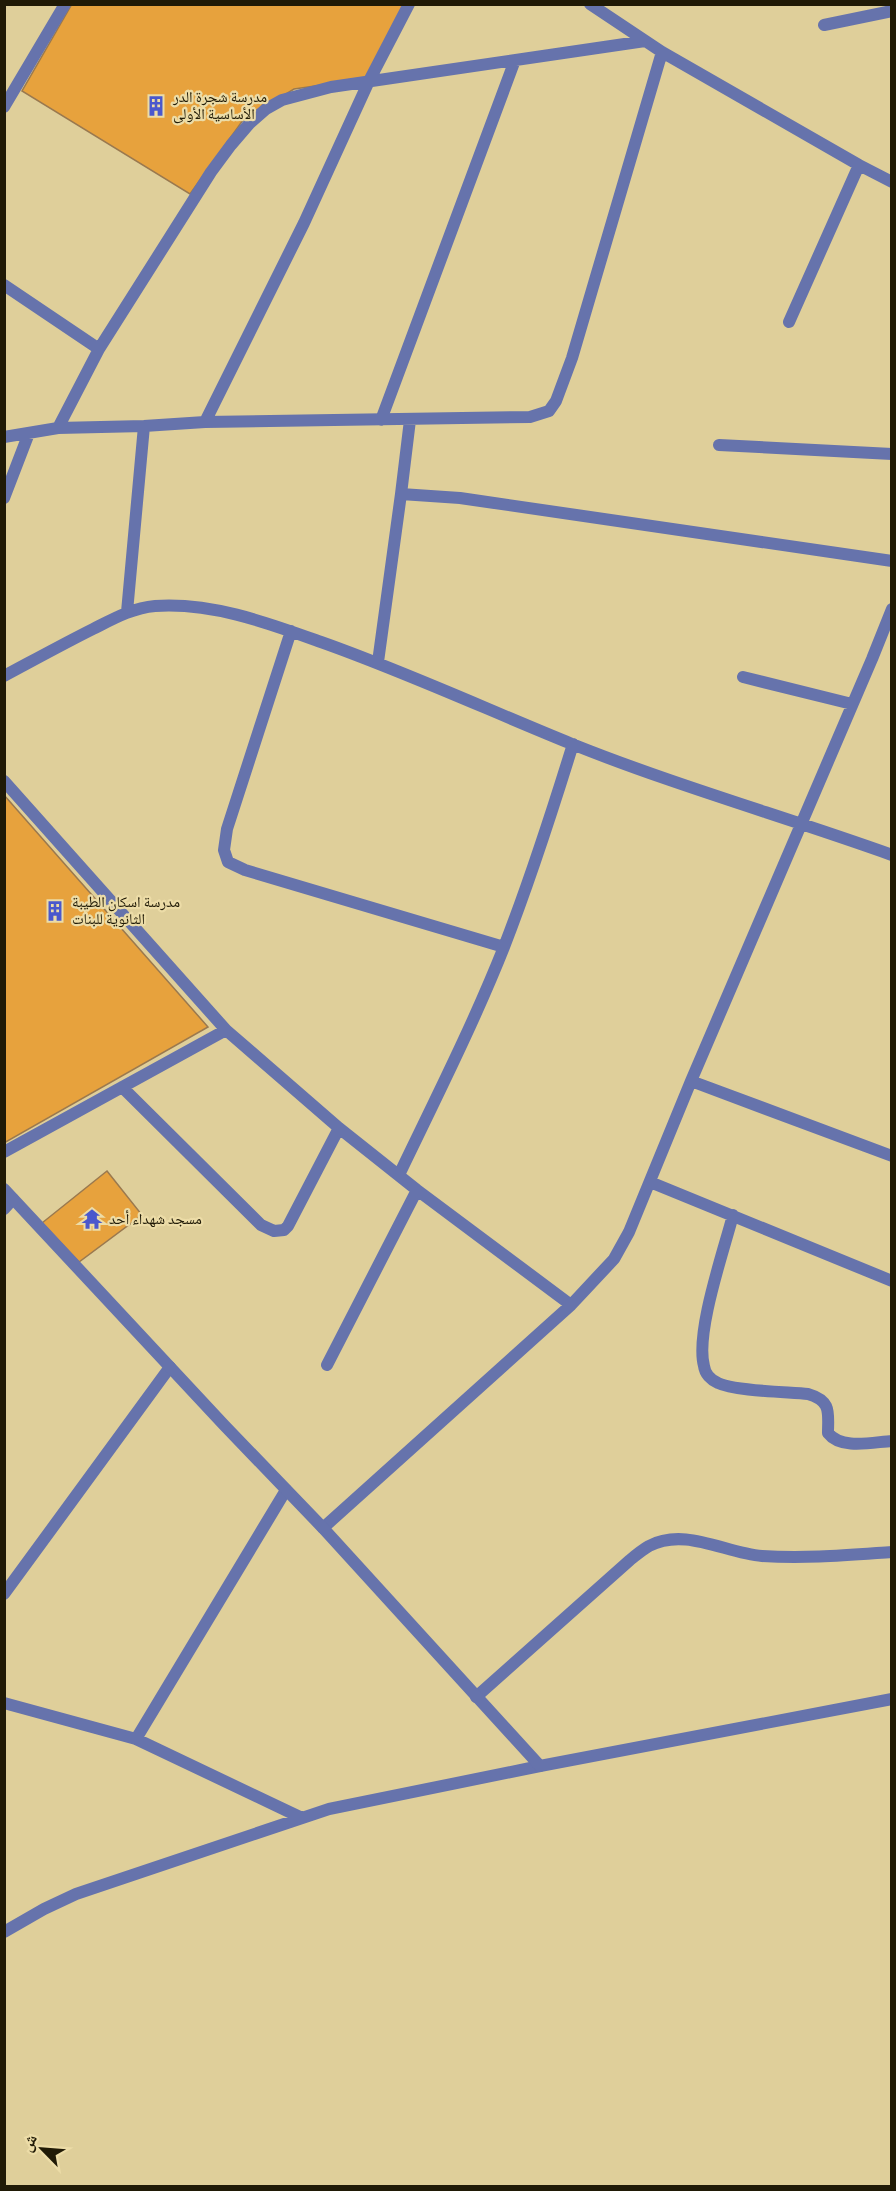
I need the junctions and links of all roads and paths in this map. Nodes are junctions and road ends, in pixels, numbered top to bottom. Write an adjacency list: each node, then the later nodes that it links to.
1 (65, 4): 10 (street)
2 (409, 4): 9 (street)
3 (590, 4): 6 (street)
4 (891, 11): 5 (street)
5 (824, 25)
6 (645, 41): 7 (street); 8 (street)
7 (662, 52): 11 (street); 17 (street)
8 (515, 60): 9 (street); 16 (street)
9 (369, 81): 15 (street); 18 (street)
10 (4, 107)
11 (859, 165): 12 (street); 14 (street)
12 (891, 182)
13 (4, 285): 15 (street)
14 (789, 322)
15 (99, 349): 20 (street)
16 (381, 420): 17 (street); 18 (street)
17 (410, 420): 25 (street)
18 (205, 422): 19 (street)
19 (144, 426): 20 (street); 29 (street)
20 (58, 428): 21 (street)
21 (28, 433): 22 (street); 26 (street)
22 (4, 437)
23 (719, 445): 24 (street)
24 (891, 454)
25 (401, 494): 27 (street); 31 (street)
26 (4, 498)
27 (891, 561)
28 (891, 609): 34 (street)
29 (127, 612): 30 (street); 32 (street)
30 (291, 631): 31 (street); 39 (street)
31 (378, 662): 35 (street)
32 (4, 676)
33 (743, 677): 34 (street)
34 (852, 704): 37 (street)
35 (573, 744): 37 (street); 39 (street)
36 (4, 781): 40 (street)
37 (802, 823): 38 (street); 41 (street)
38 (891, 855)
39 (504, 947): 46 (street)
40 (226, 1030): 42 (street); 43 (street)
41 (691, 1081): 45 (street); 47 (street)
42 (122, 1087): 43 (street); 44 (street)
43 (339, 1128): 46 (street)
44 (4, 1152)
45 (891, 1156)
46 (399, 1175): 48 (street)
47 (650, 1182): 51 (street); 53 (street)
48 (417, 1190): 53 (street); 54 (street)
49 (8, 1194): 50 (street); 55 (street)
50 (4, 1209)
51 (733, 1215): 52 (street); 56 (street)
52 (891, 1281)
53 (571, 1305): 58 (street)
54 (327, 1365)
55 (170, 1367): 57 (street); 60 (street)
56 (891, 1441)
57 (286, 1490): 58 (street); 64 (street)
58 (323, 1528): 61 (street)
59 (891, 1552): 61 (street)
60 (4, 1594)
61 (476, 1697): 65 (street)
62 (891, 1699): 65 (street)
63 (4, 1703): 64 (street)
64 (136, 1739): 66 (street)
65 (540, 1766): 66 (street)
66 (302, 1818): 67 (street)
67 (4, 1932)

